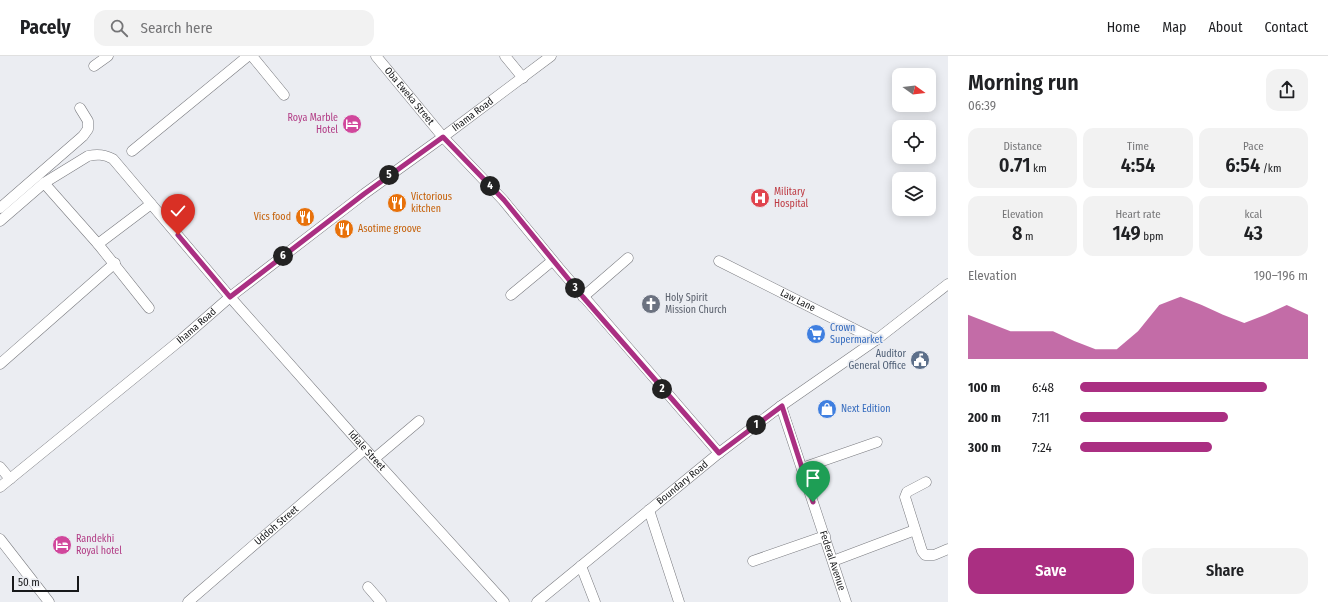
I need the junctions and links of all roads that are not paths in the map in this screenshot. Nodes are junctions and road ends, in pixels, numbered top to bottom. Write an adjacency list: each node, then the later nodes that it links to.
1 (108, 56): 7 (street)
2 (248, 56): 12 (street)
3 (252, 56): 9 (street)
4 (376, 56): 11 (street, Oba Eweka Street)
5 (504, 56): 8 (street)
6 (551, 56): 8 (street, Ihama Road)
7 (94, 66)
8 (523, 78): 11 (street, Ihama Road)
9 (284, 95)
10 (80, 108): 15 (street)
11 (443, 137): 19 (street, Oba Eweka Street); 24 (street, Ihama Road)
12 (132, 151)
13 (44, 183): 14 (street, Idiale Street); 16 (street); 17 (street)
14 (151, 204): 17 (street); 24 (street, Idiale Street)
15 (0, 208)
16 (0, 221)
17 (98, 244): 21 (street)
18 (628, 258): 25 (street)
19 (552, 261): 23 (street); 25 (street, Oba Eweka Street)
20 (719, 261): 27 (street, Law Lane)
21 (115, 264): 26 (street); 28 (street)
22 (948, 284): 27 (street, Boundary Road)
23 (511, 295)
24 (230, 297): 32 (street, Idiale Street); 37 (street, Ihama Road)
25 (583, 297): 33 (street, Oba Eweka Street)
26 (149, 308)
27 (876, 340): 29 (street, Boundary Road)
28 (0, 364)
29 (782, 406): 33 (street, Boundary Road); 36 (street, Federal Avenue)
30 (418, 421): 34 (street)
31 (877, 442): 36 (street)
32 (365, 449): 34 (street, Idiale Street); 50 (street, Uddoh Street)
33 (719, 453): 40 (street, Boundary Road)
34 (374, 459): 52 (street, Idiale Street)
35 (0, 467): 37 (street)
36 (802, 468): 42 (street, Federal Avenue)
37 (10, 479): 39 (street, Ihama Road)
38 (926, 482): 41 (street)
39 (0, 487)
40 (649, 510): 47 (street, Boundary Road); 55 (street)
41 (915, 530): 44 (street); 46 (street)
42 (825, 536): 45 (street); 46 (street, Federal Avenue)
43 (0, 539): 49 (street)
44 (948, 549)
45 (753, 561)
46 (833, 561): 56 (street, Federal Avenue)
47 (581, 566): 53 (street, Boundary Road); 54 (street)
48 (368, 587): 51 (street)
49 (49, 602)
50 (188, 602)
51 (381, 602)
52 (504, 602)
53 (537, 602)
54 (595, 602)
55 (679, 602)
56 (846, 602)

